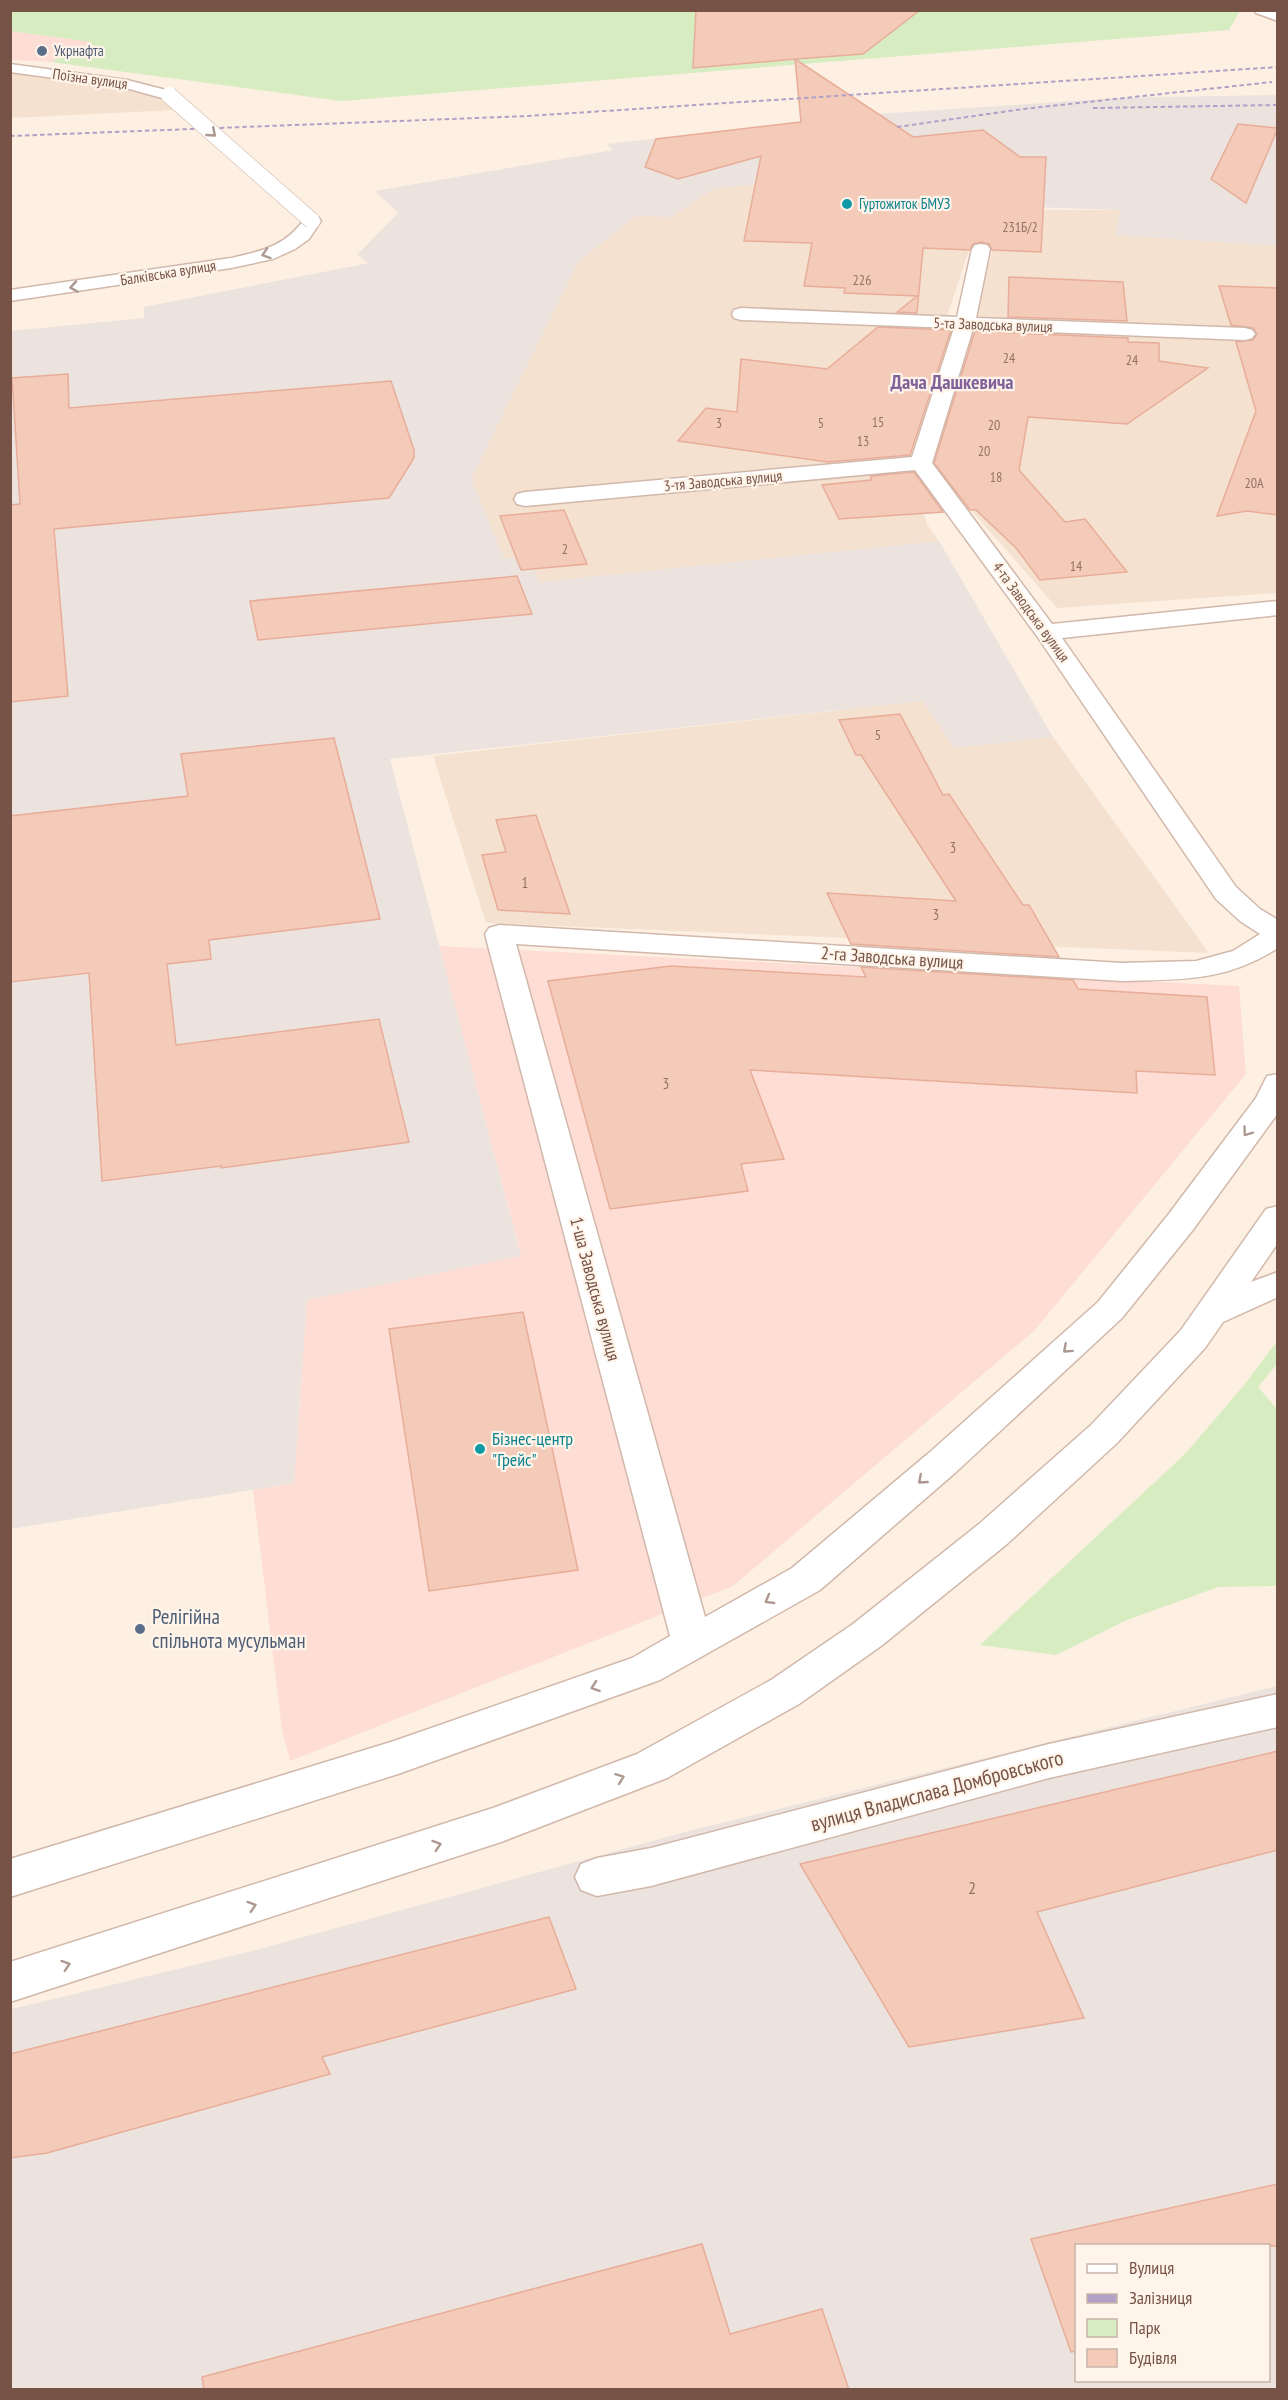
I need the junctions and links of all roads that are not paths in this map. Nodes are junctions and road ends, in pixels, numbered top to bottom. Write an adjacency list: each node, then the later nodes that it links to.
1 (1261, 10): 2 (street)
2 (1277, 16)
3 (10, 68): 4 (street, Поїзна вулиця, one-way to 4, bridge)
4 (312, 221): 6 (street, Балківська вулиця, one-way to 6)
5 (981, 249): 8 (street)
6 (10, 296)
7 (741, 314): 8 (street, 5-та Заводська вулиця)
8 (964, 324): 9 (street, 5-та Заводська вулиця); 10 (street)
9 (1245, 334)
10 (921, 463): 11 (street, 3-тя Заводська вулиця); 13 (street, 4-та Заводська вулиця)
11 (525, 500)
12 (1278, 608): 13 (street)
13 (1046, 632): 15 (street, 4-та Заводська вулиця)
14 (499, 934): 15 (street, 2-га Заводська вулиця); 20 (street, 1-ша Заводська вулиця)
15 (1278, 934)
16 (1278, 1083): 20 (street, one-way to 20)
17 (1278, 1217): 19 (street)
18 (1278, 1283): 19 (street)
19 (1210, 1314): 24 (street, one-way to 19)
20 (692, 1644): 23 (street, one-way to 23)
21 (1278, 1710): 22 (street, вулиця Владислава Домбровського)
22 (597, 1877)
23 (10, 1878)
24 (10, 1982)

